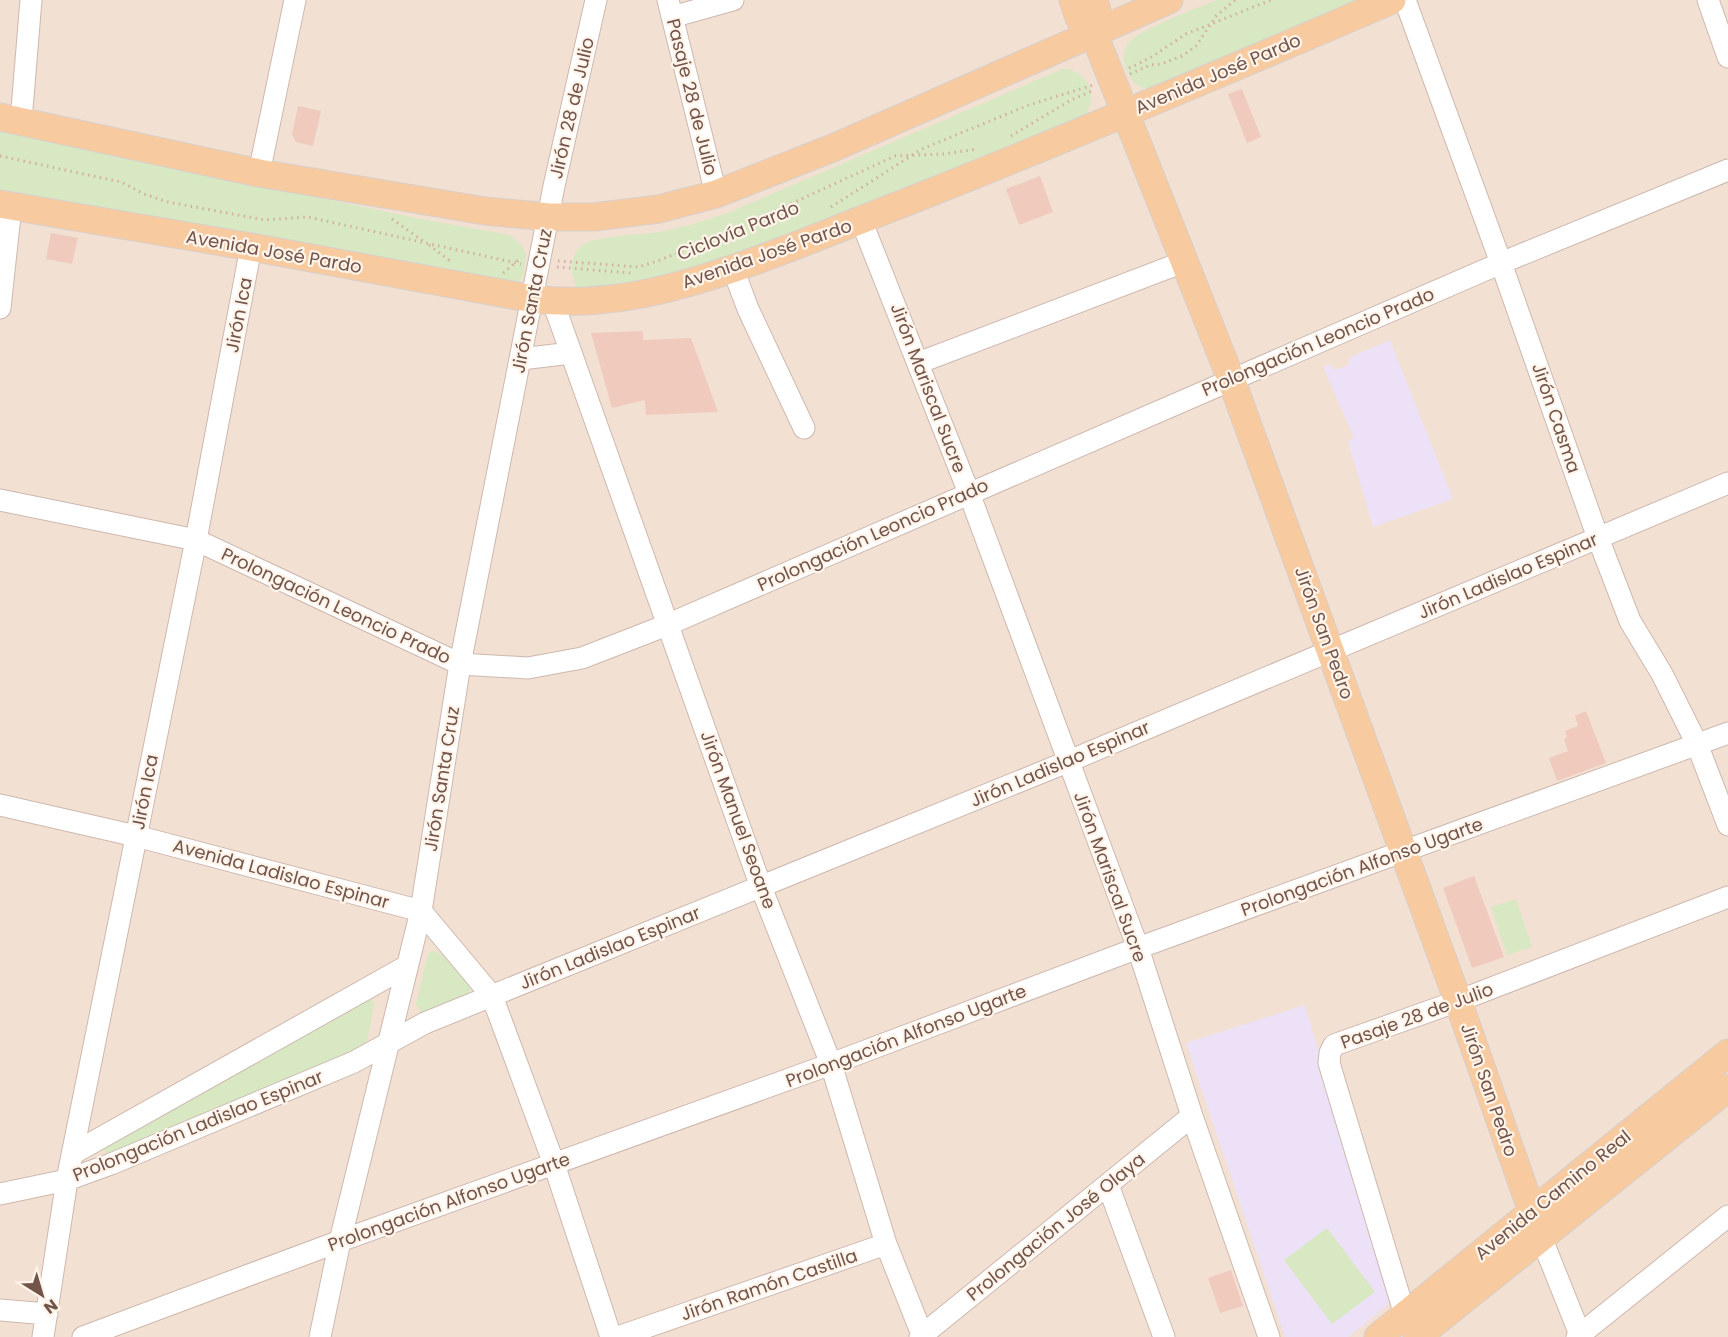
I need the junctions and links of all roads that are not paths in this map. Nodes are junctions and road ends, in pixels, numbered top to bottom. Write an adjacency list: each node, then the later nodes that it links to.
1 (31, 0): 15 (street)
2 (295, 0): 17 (street)
3 (596, 0): 20 (street, Jirón 28 de Julio)
4 (733, 0): 11 (street)
5 (1073, 0): 12 (main road, Jirón San Pedro)
6 (1094, 0): 12 (main road, Jirón San Pedro)
7 (1169, 0): 12 (main road)
8 (1392, 0): 14 (main road, Avenida José Pardo)
9 (1405, 0): 24 (street, Jirón Casma)
10 (1707, 0): 13 (street)
11 (670, 8): 18 (street, Pasaje 28 de Julio)
12 (1094, 34): 14 (main road, Jirón San Pedro); 18 (main road)
13 (1728, 57)
14 (1124, 115): 21 (main road, Avenida José Pardo); 23 (main road, Jirón San Pedro)
15 (11, 119): 17 (main road)
16 (1728, 170): 24 (street, Prolongación Leoncio Prado)
17 (259, 173): 20 (main road)
18 (716, 194): 20 (main road)
19 (6, 205): 22 (main road, Avenida José Pardo); 27 (street)
20 (549, 217): 26 (street, Jirón Santa Cruz)
21 (861, 220): 25 (main road, Avenida José Pardo); 30 (street, Jirón Mariscal Sucre)
22 (251, 247): 26 (main road, Avenida José Pardo); 37 (street, Jirón Ica)
23 (1186, 261): 30 (street); 31 (main road, Jirón San Pedro)
24 (1501, 263): 31 (street, Prolongación Leoncio Prado); 36 (street, Jirón Casma)
25 (733, 269): 26 (main road, Avenida José Pardo); 32 (street)
26 (543, 301): 28 (street, Jirón Manuel Seoane); 29 (street, Jirón Santa Cruz)
27 (0, 308)
28 (571, 353): 29 (street); 38 (street, Jirón Manuel Seoane)
29 (521, 359): 40 (street, Jirón Santa Cruz)
30 (918, 363): 34 (street, Jirón Mariscal Sucre)
31 (1231, 379): 34 (street, Prolongación Leoncio Prado); 39 (main road, Jirón San Pedro)
32 (804, 428)
33 (1728, 483): 36 (street, Jirón Ladislao Espinar)
34 (969, 493): 38 (street, Prolongación Leoncio Prado); 43 (street, Jirón Mariscal Sucre)
35 (0, 500): 37 (street, Prolongación Leoncio Prado)
36 (1598, 538): 39 (street, Jirón Ladislao Espinar); 42 (street, Jirón Casma)
37 (196, 540): 40 (street, Prolongación Leoncio Prado); 46 (street, Jirón Ica)
38 (668, 626): 40 (street, Prolongación Leoncio Prado); 48 (street, Jirón Manuel Seoane)
39 (1330, 651): 43 (street, Jirón Ladislao Espinar); 47 (main road, Jirón San Pedro)
40 (460, 664): 50 (street, Jirón Santa Cruz)
41 (1728, 733): 42 (street, Prolongación Alfonso Ugarte)
42 (1697, 744): 45 (street, Jirón Casma); 47 (street, Prolongación Alfonso Ugarte)
43 (1067, 762): 48 (street, Jirón Ladislao Espinar); 51 (street, Jirón Mariscal Sucre)
44 (0, 805): 46 (street, Avenida Ladislao Espinar)
45 (1728, 825)
46 (136, 836): 50 (street, Avenida Ladislao Espinar); 60 (street, Jirón Ica)
47 (1404, 852): 51 (street, Prolongación Alfonso Ugarte); 54 (main road, Jirón San Pedro)
48 (761, 887): 53 (street, Jirón Ladislao Espinar); 57 (street, Jirón Manuel Seoane)
49 (1728, 897): 54 (street, Pasaje 28 de Julio)
50 (421, 911): 52 (street, Jirón Santa Cruz); 53 (street)
51 (1138, 948): 57 (street, Prolongación Alfonso Ugarte); 59 (street, Jirón Mariscal Sucre)
52 (407, 966): 55 (street, Jirón Santa Cruz); 60 (street, Prolongación Ladislao Espinar)
53 (492, 996): 55 (street, Jirón Ladislao Espinar); 61 (street)
54 (1458, 1001): 66 (main road, Jirón San Pedro); 71 (street, Pasaje 28 de Julio)
55 (391, 1041): 62 (street, Prolongación Ladislao Espinar); 67 (street, Jirón Santa Cruz)
56 (1728, 1053): 66 (main road, Avenida Camino Real)
57 (831, 1064): 61 (street, Prolongación Alfonso Ugarte); 68 (street, Jirón Manuel Seoane)
58 (1728, 1088): 66 (main road, Avenida Camino Real)
59 (1192, 1116): 63 (street, Prolongación José Olaya); 80 (street, Jirón Mariscal Sucre)
60 (72, 1154): 62 (street, Jirón Ica)
61 (554, 1164): 67 (street, Prolongación Alfonso Ugarte); 76 (street)
62 (67, 1180): 64 (street, Prolongación Ladislao Espinar); 70 (street, Jirón Ica)
63 (1108, 1185): 78 (street, Prolongación José Olaya); 79 (street)
64 (0, 1194)
65 (1728, 1216): 72 (street)
66 (1537, 1225): 71 (main road, Avenida Camino Real); 72 (street)
67 (340, 1241): 74 (street, Prolongación Alfonso Ugarte); 75 (street, Jirón Santa Cruz)
68 (886, 1244): 77 (street, Jirón Ramón Castilla); 78 (street, Jirón Manuel Seoane)
69 (0, 1310): 70 (street)
70 (47, 1314): 73 (street, Jirón Ica)
71 (1411, 1326): 81 (main road, Avenida Camino Real)
72 (1579, 1336)
73 (43, 1337)
74 (83, 1337)
75 (320, 1337)
76 (611, 1337)
77 (618, 1337)
78 (921, 1337)
79 (1164, 1337)
80 (1269, 1337)
81 (1378, 1337)

